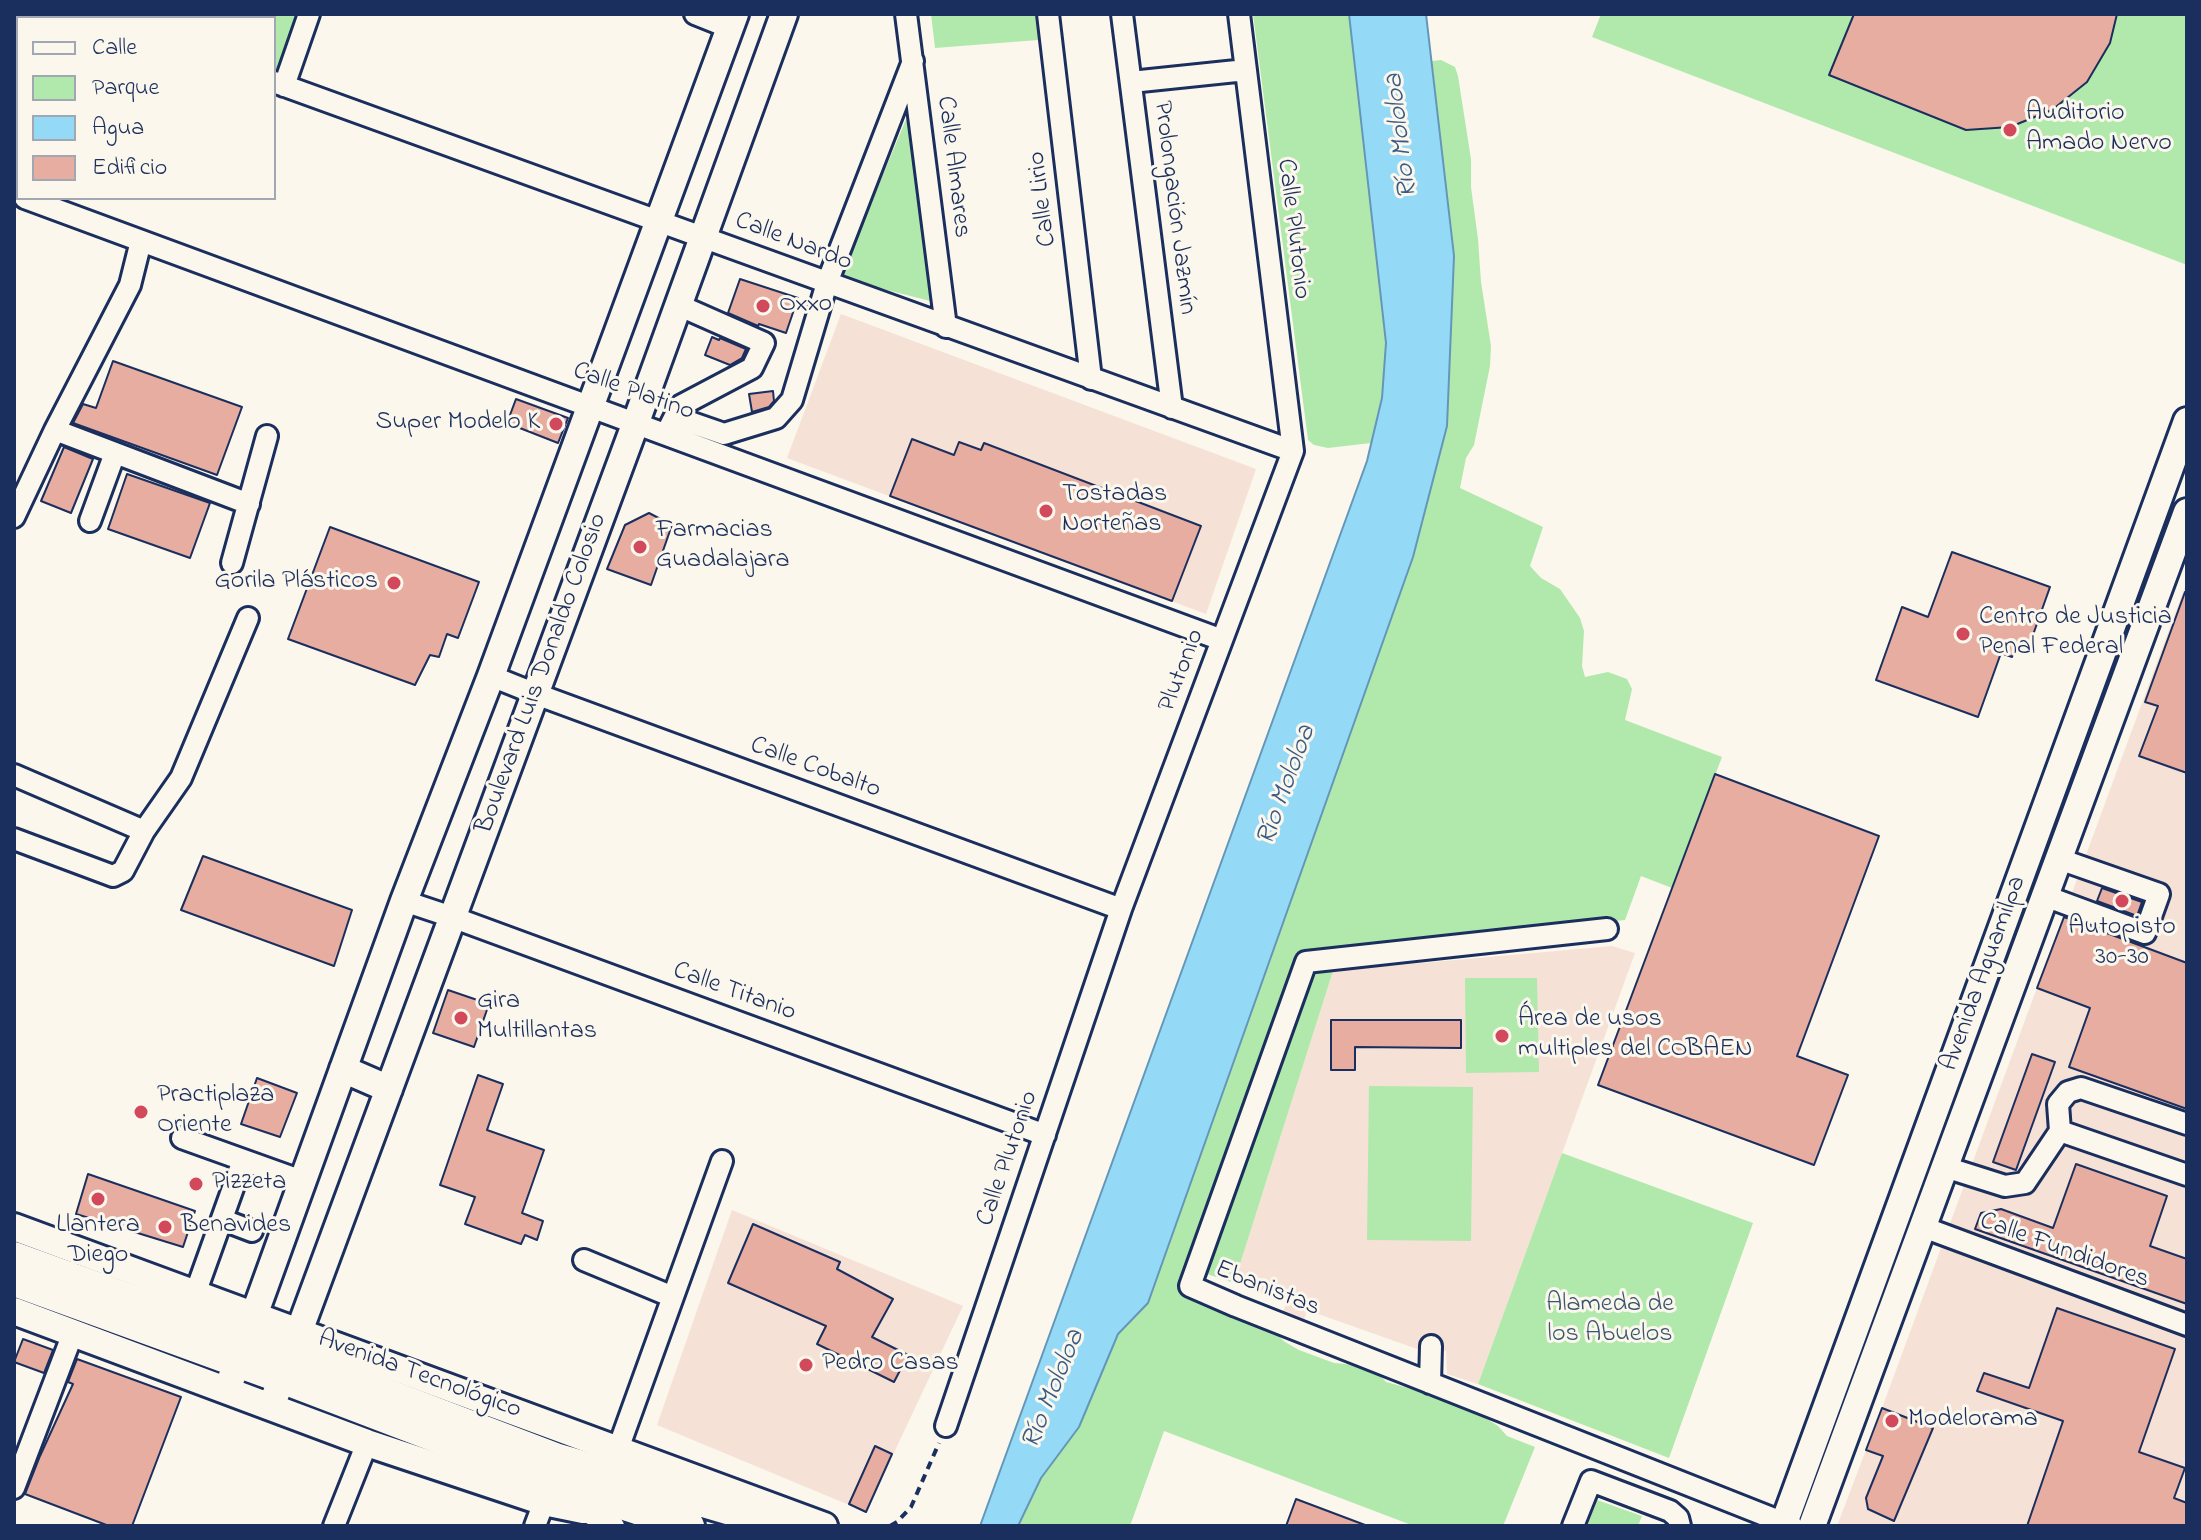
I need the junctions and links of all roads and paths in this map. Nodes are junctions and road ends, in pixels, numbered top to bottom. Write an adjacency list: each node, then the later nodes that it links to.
1 (309, 14): 12 (street)
2 (695, 14): 8 (street)
3 (784, 14): 15 (main road, Boulevard Luis Donaldo Colosio)
4 (906, 14): 9 (street, Calle Almares)
5 (1048, 14): 20 (street, Calle Lirio)
6 (1122, 14): 11 (street, Prolongación Jazmín)
7 (1239, 14): 10 (street, Calle Plutonio)
8 (732, 21): 14 (main road, Boulevard Luis Donaldo Colosio)
9 (913, 61): 17 (street); 19 (street, Calle Almares)
10 (1246, 70): 11 (street); 28 (street, Calle Plutonio)
11 (1131, 82): 22 (street, Prolongación Jazmín)
12 (279, 84): 14 (street, Calle Nardo)
13 (30, 200): 16 (street, Calle Platino)
14 (659, 220): 15 (street, Calle Nardo); 21 (main road, Boulevard Luis Donaldo Colosio)
15 (702, 237): 17 (street, Calle Nardo); 18 (main road, Boulevard Luis Donaldo Colosio)
16 (141, 241): 21 (street, Calle Platino); 26 (street)
17 (827, 283): 19 (street, Calle Nardo); 25 (street)
18 (678, 305): 24 (main road, Boulevard Luis Donaldo Colosio); 25 (street)
19 (946, 327): 20 (street, Calle Nardo)
20 (1091, 379): 22 (street, Calle Nardo)
21 (591, 406): 24 (street, Calle Platino); 37 (main road, Boulevard Luis Donaldo Colosio)
22 (1172, 408): 28 (street, Calle Nardo)
23 (2187, 421): 56 (main road, Avenida Aguamilpa)
24 (636, 422): 25 (street, Calle Platino); 38 (main road, Boulevard Luis Donaldo Colosio)
25 (670, 425): 36 (street, Calle Platino)
26 (55, 430): 29 (street); 32 (street)
27 (267, 436): 30 (street)
28 (1293, 451): 36 (street, Plutonio)
29 (115, 453): 30 (street); 33 (street)
30 (249, 504): 34 (street)
31 (2187, 512): 42 (main road, Avenida Aguamilpa)
32 (14, 517)
33 (90, 521)
34 (232, 563)
35 (248, 618): 40 (street)
36 (1222, 640): 45 (street, Plutonio)
37 (491, 676): 38 (street, Calle Cobalto); 44 (main road, Boulevard Luis Donaldo Colosio)
38 (536, 694): 45 (street, Calle Cobalto); 46 (main road, Boulevard Luis Donaldo Colosio)
39 (14, 775): 40 (street)
40 (144, 831): 41 (street)
41 (14, 839)
42 (2059, 859): 43 (main road, Avenida Aguamilpa); 43 (street)
43 (2045, 896): 57 (main road, Avenida Aguamilpa)
44 (404, 901): 46 (street, Calle Titanio); 48 (main road, Boulevard Luis Donaldo Colosio)
45 (1121, 909): 52 (street, Calle Plutonio)
46 (452, 917): 49 (main road, Boulevard Luis Donaldo Colosio); 52 (street, Calle Titanio)
47 (1607, 929): 76 (street, Ebanistas)
48 (343, 1069): 49 (main road); 59 (main road, Boulevard Luis Donaldo Colosio)
49 (389, 1089): 75 (main road, Boulevard Luis Donaldo Colosio)
50 (2187, 1124): 51 (street)
51 (2060, 1131): 57 (street); 58 (street)
52 (1045, 1135): 77 (street, Calle Plutonio)
53 (182, 1138): 54 (street)
54 (243, 1160): 59 (street); 60 (street)
55 (722, 1161): 69 (street)
56 (1916, 1161): 62 (main road); 65 (main road, Avenida Aguamilpa)
57 (1945, 1167): 62 (main road, Avenida Aguamilpa)
58 (2187, 1175)
59 (302, 1181): 74 (main road, Boulevard Luis Donaldo Colosio)
60 (223, 1220): 63 (street); 68 (street)
61 (14, 1227): 68 (main road, Avenida Tecnológico)
62 (1923, 1227): 65 (main road); 71 (street, Calle Fundidores); 91 (main road, Avenida Aguamilpa)
63 (252, 1231)
64 (14, 1257): 74 (highway, Avenida Tecnológico)
65 (1881, 1257): 83 (main road, Avenida Aguamilpa)
66 (584, 1260): 69 (street)
67 (14, 1281): 74 (highway, Avenida Tecnológico)
68 (195, 1294): 74 (main road, Avenida Tecnológico)
69 (673, 1297): 79 (street)
70 (14, 1311): 72 (main road, Avenida Tecnológico)
71 (2187, 1325)
72 (73, 1333): 74 (main road, Avenida Tecnológico); 80 (street)
73 (1431, 1346): 76 (street)
74 (240, 1352): 75 (highway, Avenida Tecnológico); 75 (main road, Avenida Tecnológico)
75 (285, 1369): 78 (main road, Avenida Tecnológico); 79 (main road, Avenida Tecnológico); 82 (highway, Avenida Tecnológico); 86 (highway, Avenida Tecnológico)
76 (1430, 1383): 83 (street, Ebanistas)
77 (946, 1426): 88 (path)
78 (367, 1443): 81 (main road, Avenida Tecnológico); 84 (street)
79 (618, 1449): 87 (main road, Avenida Tecnológico)
80 (14, 1488)
81 (540, 1514): 82 (main road, Avenida Tecnológico)
82 (618, 1515): 85 (highway, Avenida Tecnológico)
83 (1786, 1525)
84 (334, 1526)
85 (689, 1526)
86 (785, 1526)
87 (824, 1526)
88 (890, 1526)
89 (1573, 1526): 90 (street)
90 (1680, 1526)
91 (1812, 1526)

